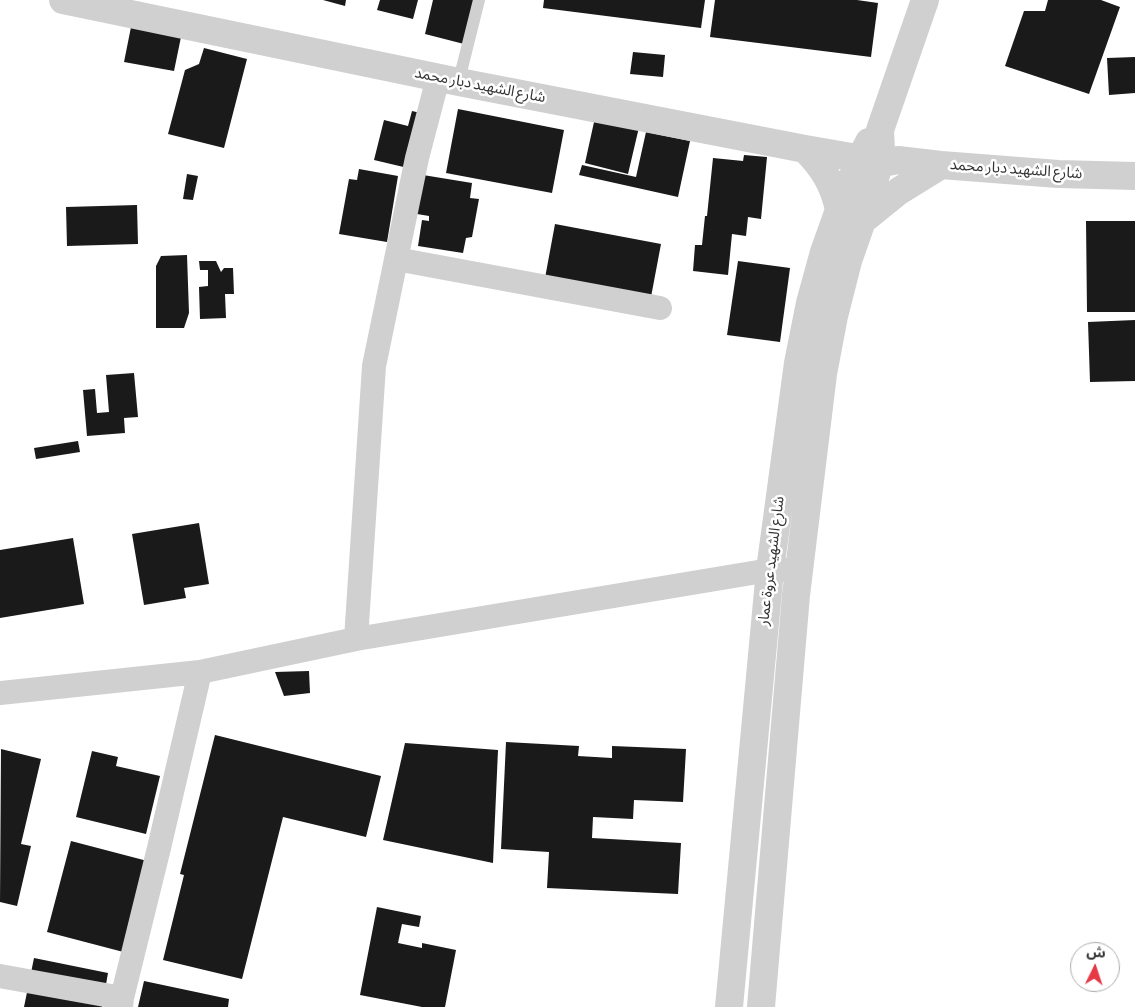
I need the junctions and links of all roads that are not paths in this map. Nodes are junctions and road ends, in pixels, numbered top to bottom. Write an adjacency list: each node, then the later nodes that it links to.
1 (63, 0): 5 (street, شارع الشهيد دبار محمد)
2 (131, 0): 5 (street, شارع الشهيد دبار محمد)
3 (479, 0): 5 (lane)
4 (925, 0): 7 (street, شارع الشهيد عروة عمار)
5 (450, 73): 6 (street, شارع الشهيد دبار محمد); 7 (street, شارع الشهيد دبار محمد); 11 (street)
6 (805, 150): 7 (street, شارع الشهيد دبار محمد); 10 (street)
7 (877, 151): 8 (street, شارع الشهيد دبار محمد); 10 (street, شارع الشهيد عروة عمار)
8 (941, 165): 9 (street, شارع الشهيد دبار محمد); 10 (street)
9 (1135, 176)
10 (850, 215): 13 (street, شارع الشهيد عروة عمار); 14 (street, شارع الشهيد عروة عمار)
11 (396, 259): 12 (street); 15 (street)
12 (660, 308)
13 (770, 570): 14 (street); 15 (street); 20 (street, شارع الشهيد عروة عمار)
14 (799, 570): 21 (street, شارع الشهيد عروة عمار)
15 (356, 639): 16 (street)
16 (200, 672): 17 (street); 19 (street)
17 (0, 693)
18 (0, 976): 19 (street)
19 (121, 1003)
20 (729, 1007)
21 (761, 1007)

